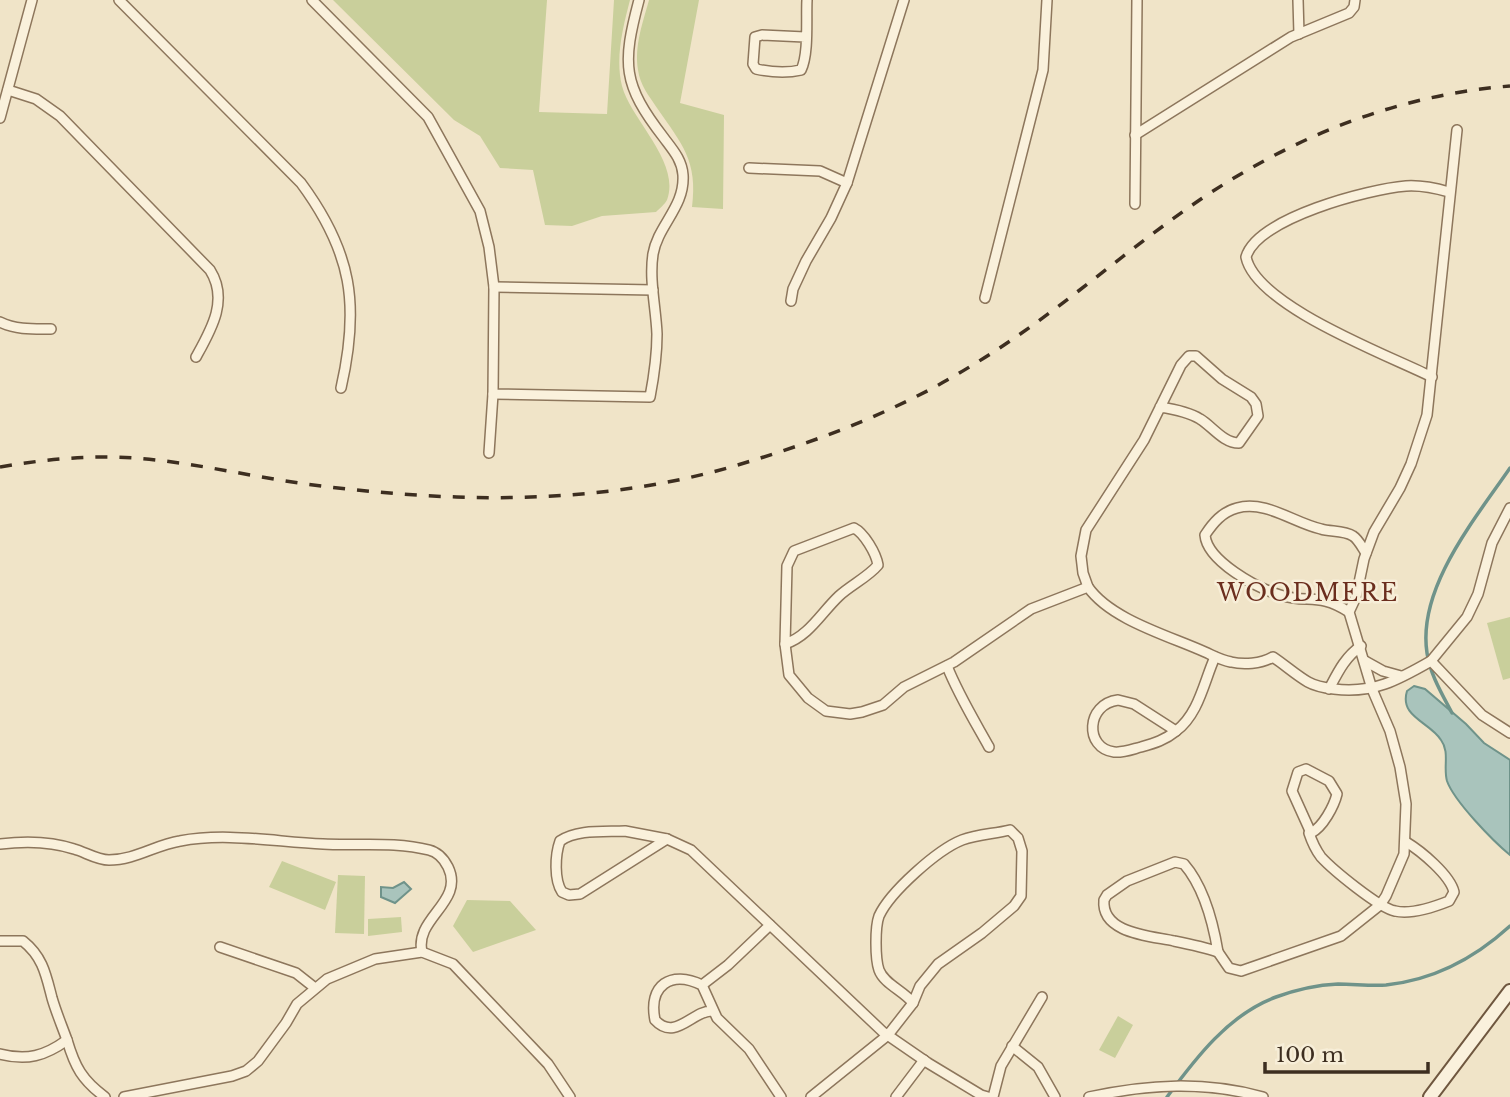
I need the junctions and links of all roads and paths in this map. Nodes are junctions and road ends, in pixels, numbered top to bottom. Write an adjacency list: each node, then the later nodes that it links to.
1 (32, 0): 13 (street)
2 (119, 0): 29 (street)
3 (312, 0): 21 (street)
4 (639, 0): 22 (street)
5 (807, 0): 12 (street)
6 (904, 0): 18 (street)
7 (1047, 0): 23 (street)
8 (1137, 0): 16 (street)
9 (1298, 0): 11 (street)
10 (1355, 0): 11 (street)
11 (1299, 34): 16 (street)
12 (805, 37): 12 (street)
13 (8, 90): 14 (street); 27 (street)
14 (0, 118)
15 (1457, 130): 19 (street)
16 (1135, 135): 20 (street)
17 (749, 168): 18 (street)
18 (847, 183): 24 (street)
19 (1449, 192): 28 (street); 28 (street)
20 (1135, 204)
21 (494, 287): 22 (street); 30 (street)
22 (653, 290): 30 (street)
23 (985, 298)
24 (791, 301)
25 (0, 323): 26 (street)
26 (51, 329)
27 (196, 357)
28 (1432, 377): 34 (street)
29 (341, 388)
30 (493, 394): 32 (street)
31 (1160, 407): 31 (street); 35 (street)
32 (489, 453)
33 (1510, 508): 41 (street)
34 (1366, 553): 36 (street); 36 (street)
35 (1088, 587): 39 (street); 42 (street)
36 (1349, 612): 38 (street)
37 (785, 644): 37 (street); 42 (street)
38 (1361, 646): 40 (street); 44 (street)
39 (1215, 657): 44 (street); 46 (street)
40 (1365, 661): 43 (street); 45 (street)
41 (1431, 661): 43 (street); 47 (street)
42 (947, 666): 48 (street)
43 (1403, 676): 45 (street)
44 (1329, 689): 45 (street)
45 (1373, 689): 51 (street)
46 (1176, 731): 46 (street)
47 (1510, 733)
48 (989, 747)
49 (1309, 833): 49 (street); 53 (street)
50 (667, 839): 50 (street); 54 (street)
51 (1406, 842): 53 (street); 53 (street)
52 (0, 844): 58 (street)
53 (1380, 905): 57 (street)
54 (770, 925): 59 (street); 65 (street)
55 (0, 941): 66 (street)
56 (220, 947): 60 (street)
57 (1218, 951): 57 (street)
58 (422, 952): 60 (street); 72 (street)
59 (702, 985): 64 (street); 64 (street)
60 (315, 988): 71 (street)
61 (1510, 991): 80 (street)
62 (1042, 996): 67 (street)
63 (913, 1003): 63 (street); 65 (street)
64 (712, 1012): 73 (street)
65 (888, 1035): 69 (street); 74 (street)
66 (67, 1040): 68 (street); 70 (street)
67 (1012, 1046): 76 (street); 77 (street)
68 (0, 1054)
69 (923, 1060): 75 (street); 76 (street)
70 (105, 1097)
71 (124, 1097)
72 (570, 1097)
73 (781, 1097)
74 (811, 1097)
75 (896, 1097)
76 (991, 1097)
77 (1055, 1097)
78 (1089, 1097): 79 (street)
79 (1263, 1097)
80 (1430, 1097)

